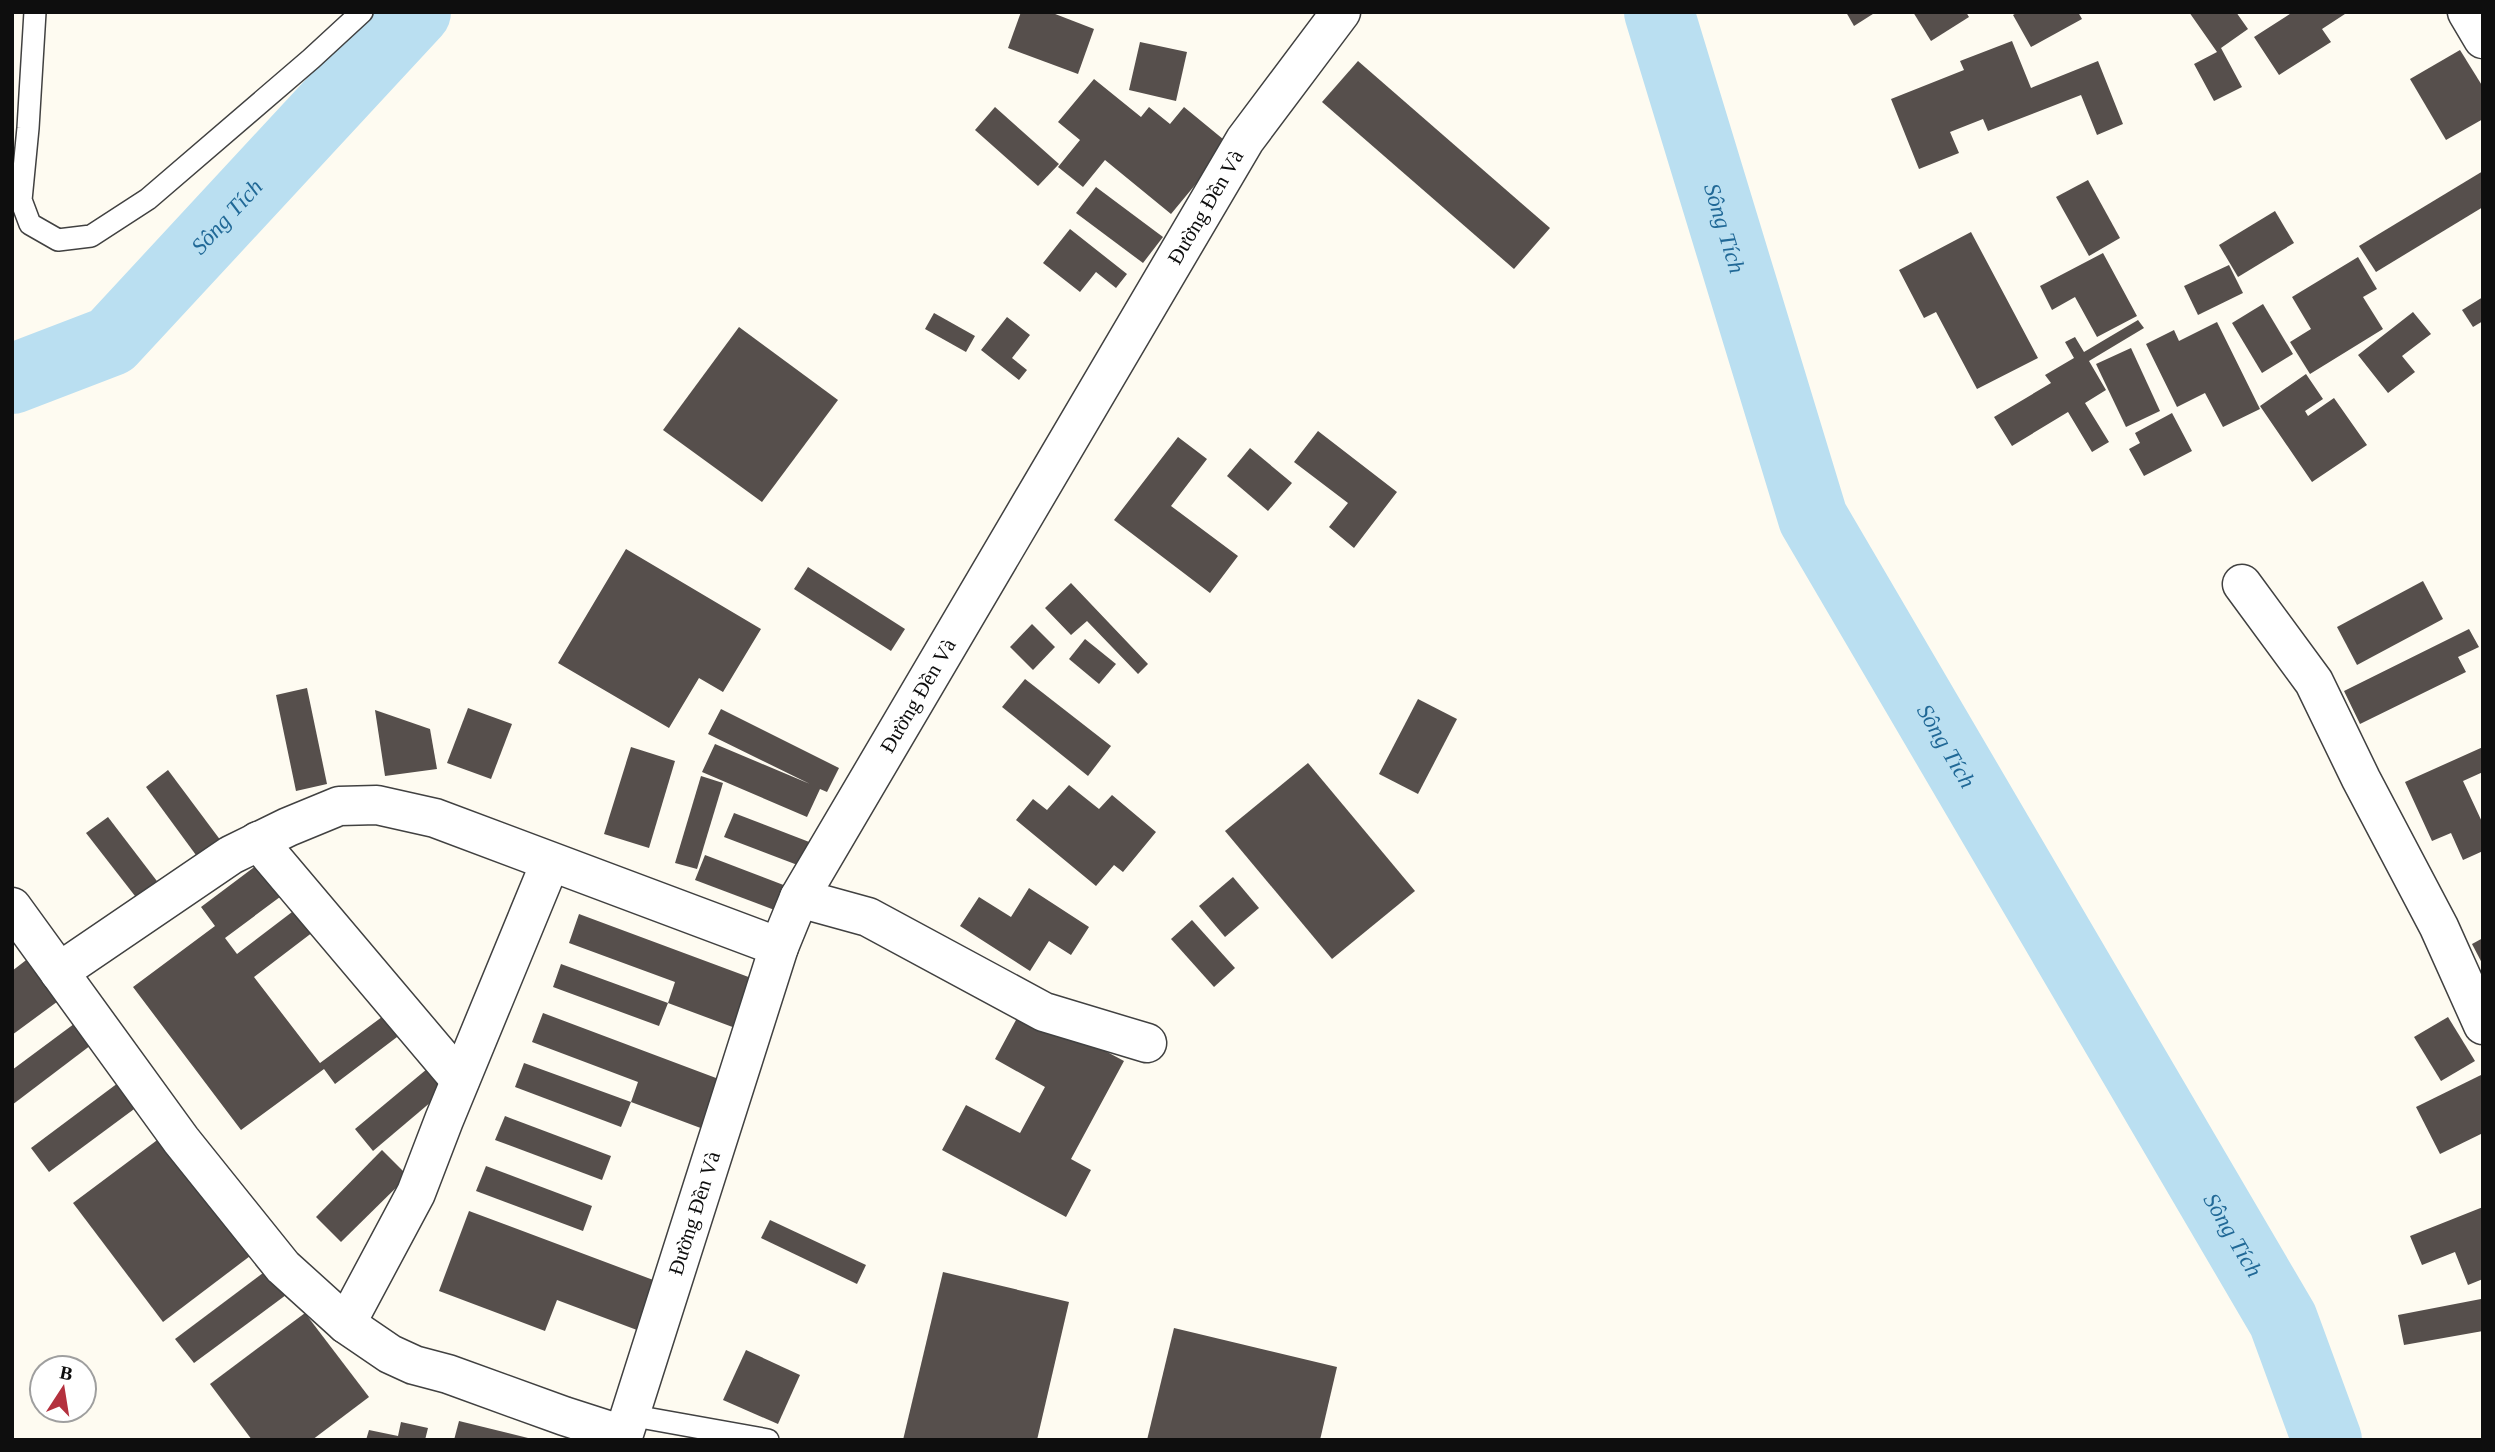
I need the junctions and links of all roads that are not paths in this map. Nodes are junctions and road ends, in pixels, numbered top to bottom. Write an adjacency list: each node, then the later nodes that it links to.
1 (35, 12): 2 (lane)
2 (362, 12)
3 (1341, 12): 9 (street, Đường Đền Và)
4 (2467, 12): 5 (street)
5 (2483, 39)
6 (2242, 584): 13 (street)
7 (258, 841): 8 (street); 12 (street); 15 (street)
8 (550, 863): 11 (street); 15 (street)
9 (799, 898): 11 (street, Đường Đền Và); 14 (street)
10 (12, 907): 12 (street)
11 (779, 947): 17 (street, Đường Đền Và)
12 (59, 972): 16 (street)
13 (2483, 1025)
14 (1147, 1043)
15 (460, 1080): 16 (street)
16 (346, 1324): 17 (street)
17 (625, 1430): 18 (lane)
18 (768, 1440)

